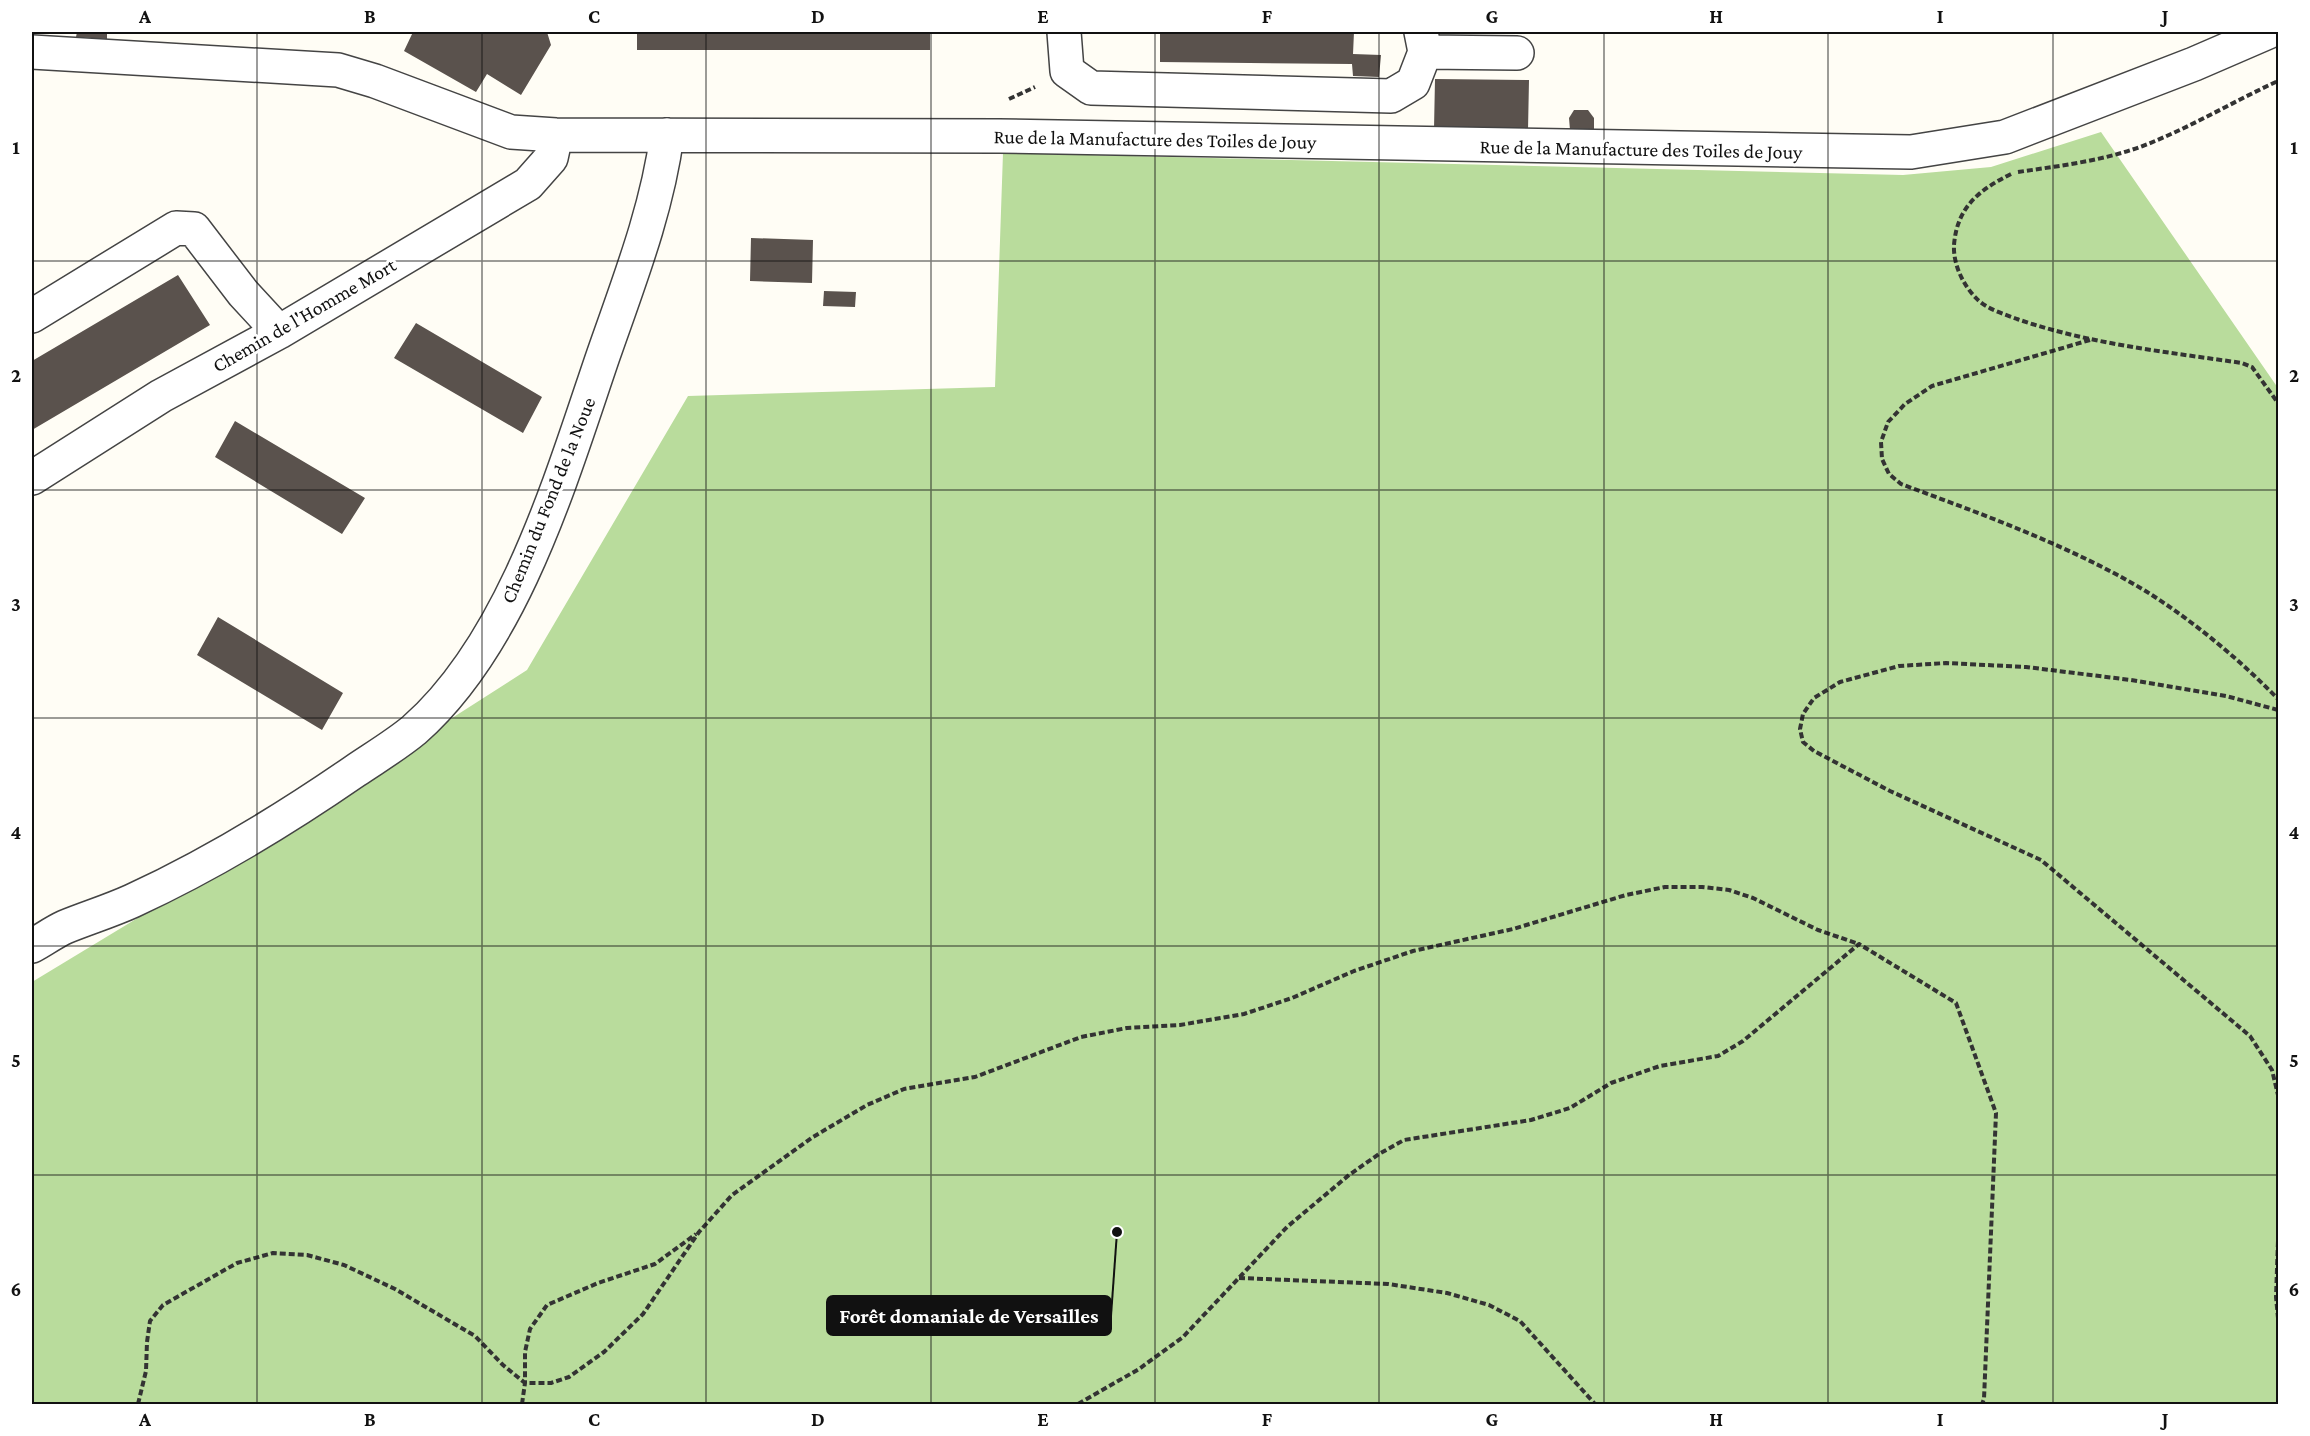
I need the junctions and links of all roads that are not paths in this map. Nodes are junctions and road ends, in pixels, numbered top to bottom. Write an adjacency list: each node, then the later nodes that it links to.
1 (1064, 32): 3 (street)
2 (2268, 32): 7 (street, Rue de la Manufacture des Toiles de Jouy)
3 (1423, 42): 5 (street)
4 (32, 52): 6 (street, Rue de la Manufacture des Toiles de Jouy)
5 (1517, 52)
6 (556, 135): 7 (street, Rue de la Manufacture des Toiles de Jouy); 9 (street, Chemin de l'Homme Mort)
7 (667, 135): 11 (street, Chemin du Fond de la Noue)
8 (32, 316): 9 (street)
9 (279, 332): 10 (street, Chemin de l'Homme Mort)
10 (32, 478)
11 (32, 946)

